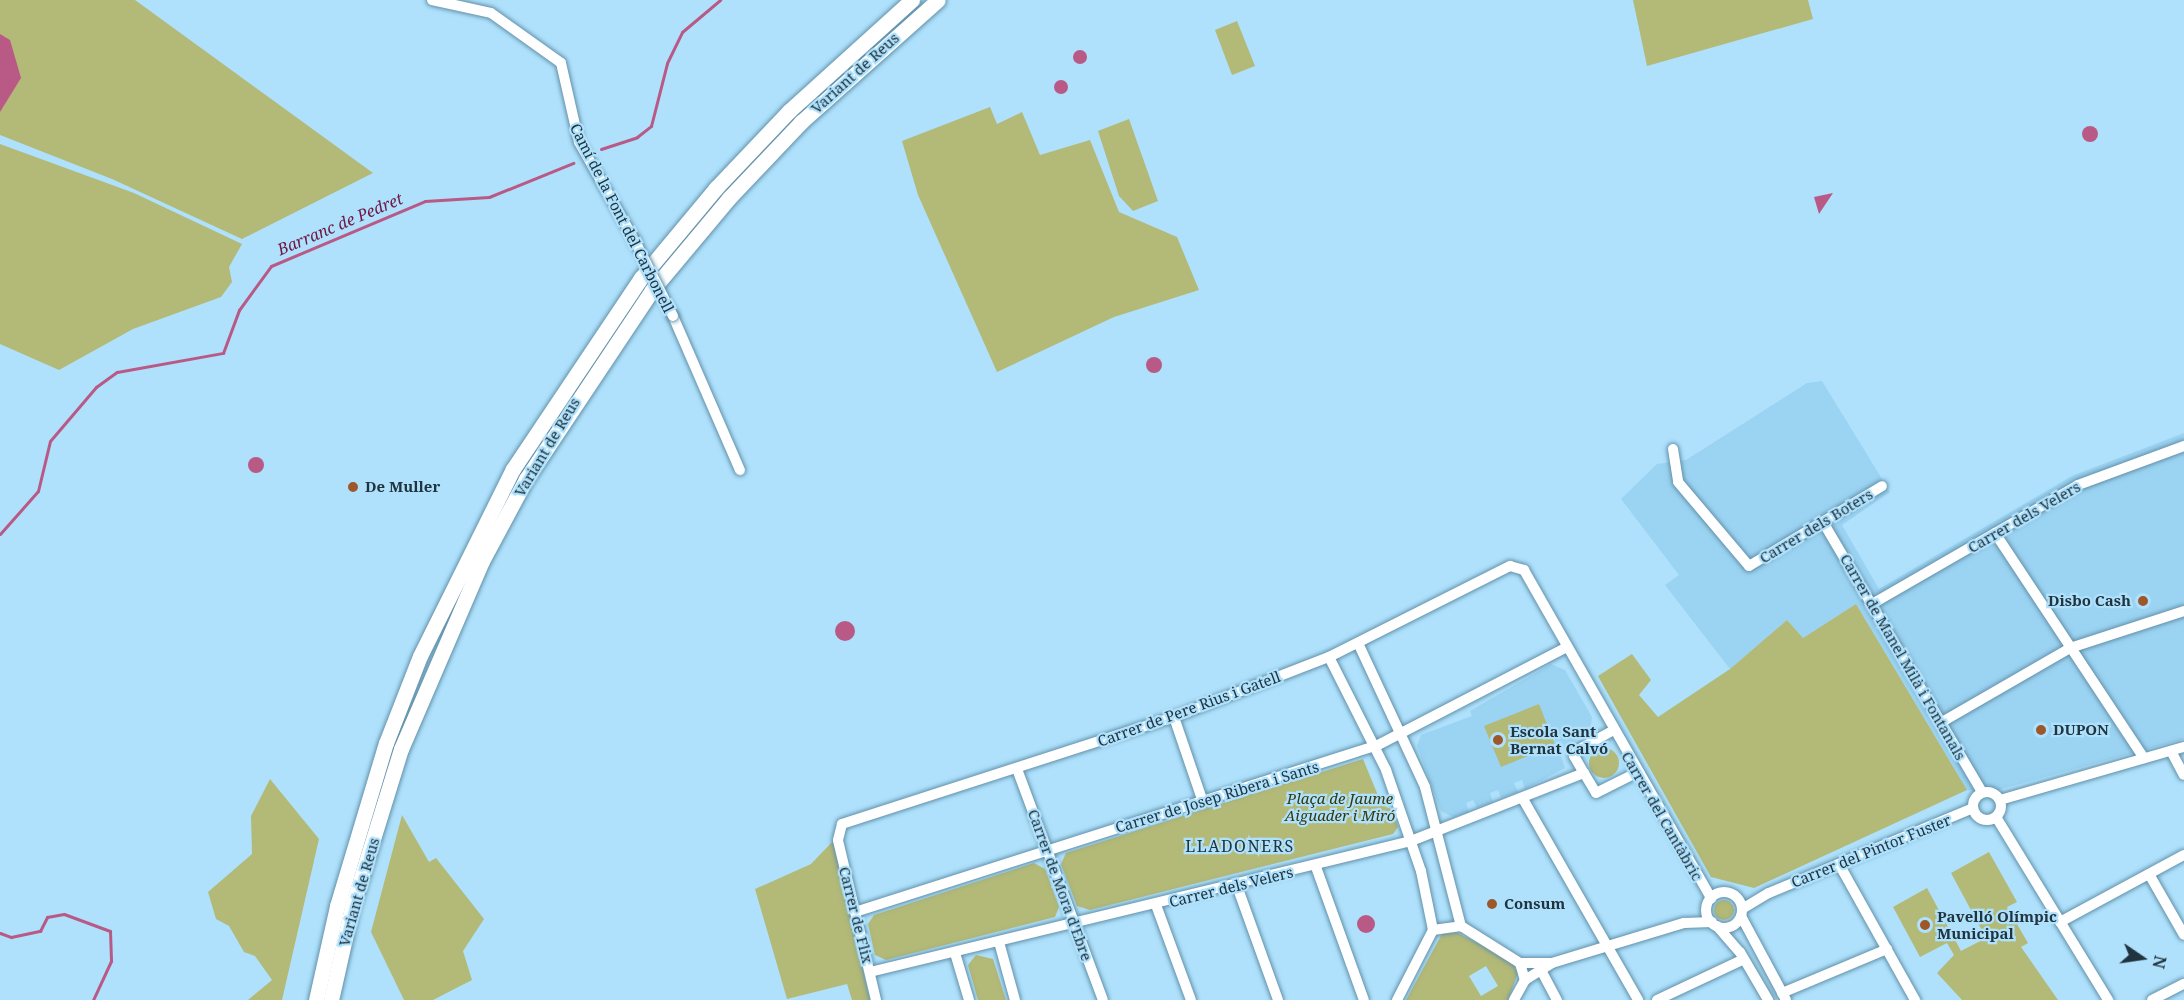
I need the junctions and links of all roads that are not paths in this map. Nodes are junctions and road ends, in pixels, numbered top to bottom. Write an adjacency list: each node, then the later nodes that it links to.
1 (432, 0): 6 (street, Camí de la Font del Carbonell, bridge)
2 (912, 0): 68 (highway, Variant de Reus)
3 (938, 0): 46 (highway, Variant de Reus)
4 (2184, 446): 9 (street, Carrer dels Velers)
5 (1673, 449): 8 (street, Carrer dels Boters)
6 (740, 470)
7 (1882, 486): 8 (street, Carrer dels Boters)
8 (1823, 522): 11 (street, Carrer de Manel Milà i Fontanals)
9 (1995, 533): 11 (street, Carrer dels Velers); 15 (street)
10 (1527, 575): 13 (street, Carrer de Pere Rius i Gatell); 14 (street, Carrer del Cantàbric)
11 (1872, 604): 18 (street, Carrer de Manel Milà i Fontanals)
12 (2184, 611): 15 (street)
13 (1358, 643): 16 (street, Carrer de Pere Rius i Gatell); 20 (street)
14 (1565, 648): 19 (street, Carrer del Cantàbric); 20 (street, Carrer de Josep Ribera i Sants)
15 (2070, 648): 18 (street); 24 (street)
16 (1329, 657): 17 (street, Carrer de Pere Rius i Gatell); 21 (street)
17 (1174, 717): 25 (street, Carrer de Pere Rius i Gatell); 32 (street)
18 (1942, 722): 29 (street, Carrer de Manel Milà i Fontanals)
19 (1612, 731): 26 (street); 27 (street, Carrer del Cantàbric)
20 (1404, 734): 21 (street, Carrer de Josep Ribera i Sants); 36 (street)
21 (1376, 746): 32 (street, Carrer de Josep Ribera i Sants); 37 (street)
22 (2184, 747): 23 (street)
23 (2171, 751): 24 (street); 28 (street)
24 (2144, 758): 31 (street)
25 (1017, 769): 35 (street, Carrer de Pere Rius i Gatell); 38 (street, Carrer de Mora d'Ebre)
26 (1584, 773): 27 (street); 30 (street, Carrer dels Velers)
27 (1636, 773): 44 (street, Carrer del Cantàbric)
28 (2184, 775)
29 (1982, 792): 31 (street); 33 (street)
30 (1523, 799): 36 (street, Carrer dels Velers); 57 (street)
31 (2000, 800): 34 (street)
32 (1203, 802): 38 (street, Carrer de Josep Ribera i Sants)
33 (1973, 808): 34 (street); 40 (street, Carrer del Pintor Fuster)
34 (1996, 817): 49 (street)
35 (838, 830): 48 (street, Carrer de Flix)
36 (1440, 831): 37 (street, Carrer dels Velers); 53 (street)
37 (1411, 841): 41 (street, Carrer dels Velers); 54 (street)
38 (1047, 850): 48 (street, Carrer de Josep Ribera i Sants); 51 (street, Carrer de Mora d'Ebre)
39 (2184, 855): 42 (street)
40 (1839, 864): 47 (street, Carrer del Pintor Fuster); 58 (street)
41 (1316, 867): 43 (street, Carrer dels Velers); 77 (street)
42 (2149, 874): 49 (street); 55 (street)
43 (1238, 886): 45 (street, Carrer dels Velers); 76 (street)
44 (1709, 902): 47 (street); 50 (street); 52 (street, Carrer del Cantàbric)
45 (1156, 905): 51 (street, Carrer dels Velers); 75 (street)
46 (352, 907): 69 (highway, Variant de Reus); 70 (highway)
47 (1740, 908): 52 (street, Carrer del Pintor Fuster); 67 (street)
48 (855, 912): 63 (street, Carrer de Flix)
49 (2060, 922): 85 (street)
50 (1684, 923): 52 (street); 57 (street)
51 (1074, 924): 56 (street, Carrer dels Velers); 74 (street, Carrer de Mora d'Ebre)
52 (1714, 924): 60 (street)
53 (1461, 926): 54 (street); 61 (street)
54 (1433, 930): 78 (street)
55 (2184, 934)
56 (999, 942): 59 (street, Carrer dels Velers); 73 (street)
57 (1606, 946): 62 (street); 81 (street)
58 (1887, 949): 67 (street); 84 (street)
59 (955, 953): 63 (street, Carrer dels Velers); 72 (street)
60 (1744, 959): 82 (street); 83 (street)
61 (1520, 963): 62 (street); 65 (street)
62 (1552, 963): 64 (street)
63 (870, 972): 71 (street, Carrer de Flix)
64 (1542, 972): 65 (street); 80 (street)
65 (1525, 980): 79 (street)
66 (2184, 984): 86 (street)
67 (1784, 997)
68 (316, 1000)
69 (331, 1000)
70 (339, 1000)
71 (876, 1000)
72 (969, 1000)
73 (1015, 1000)
74 (1103, 1000)
75 (1191, 1000)
76 (1278, 1000)
77 (1364, 1000)
78 (1397, 1000)
79 (1514, 1000)
80 (1557, 1000)
81 (1638, 1000)
82 (1657, 1000)
83 (1768, 1000)
84 (1915, 1000)
85 (2108, 1000)
86 (2152, 1000)

